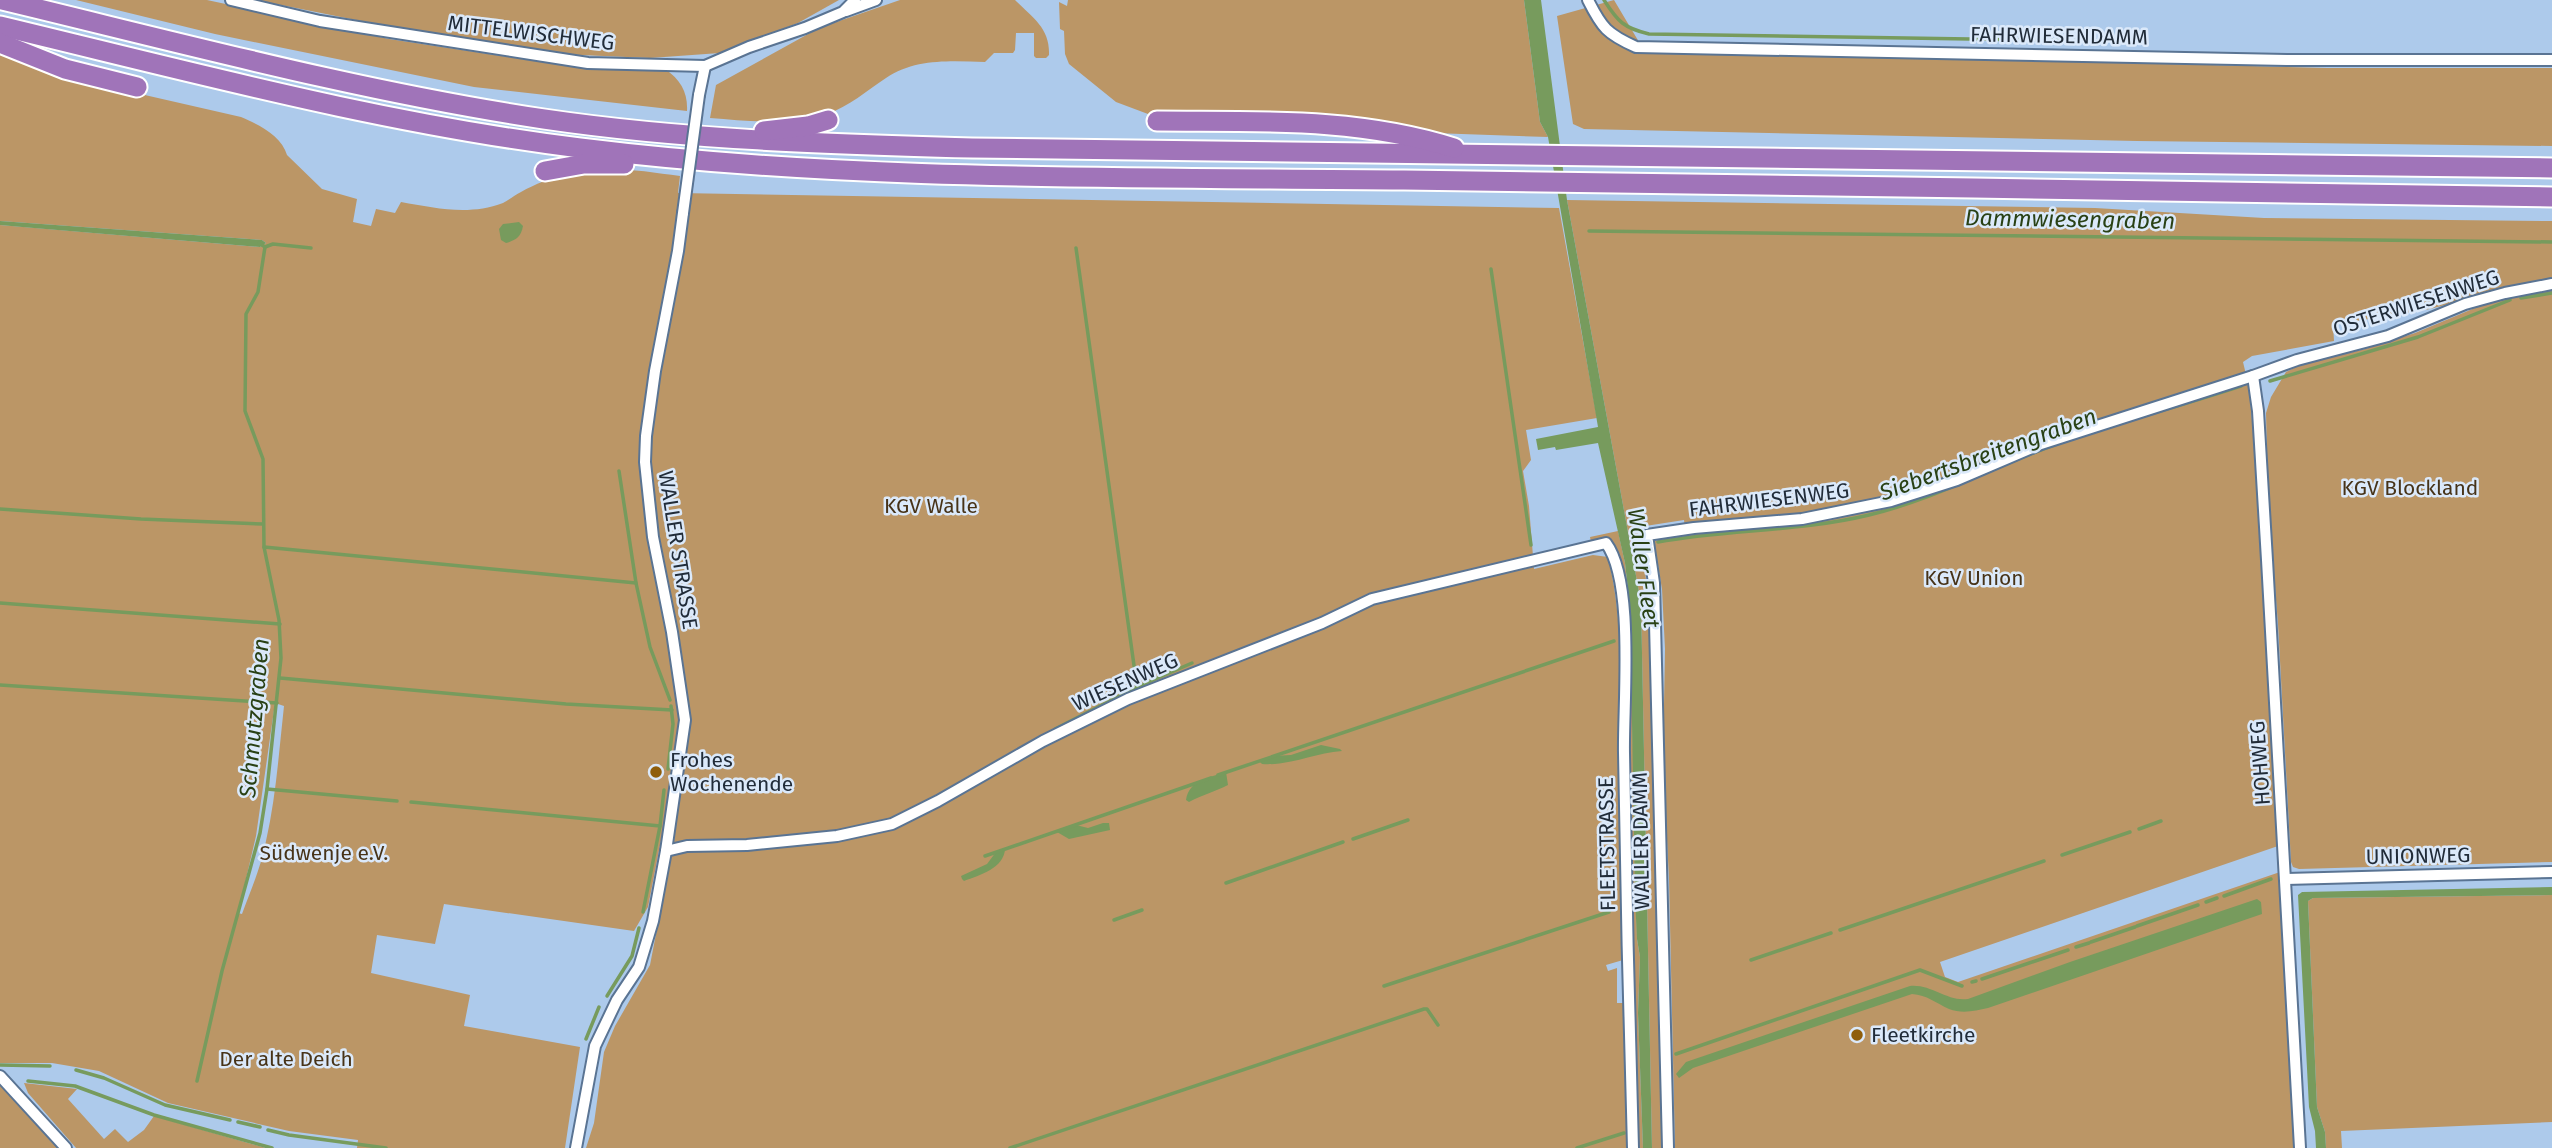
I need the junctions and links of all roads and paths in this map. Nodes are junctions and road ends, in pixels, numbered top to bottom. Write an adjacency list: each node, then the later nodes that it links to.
1 (2, 0): 14 (highway)
2 (231, 0): 10 (street, MITTELWISCHWEG)
3 (855, 0): 6 (street)
4 (876, 0): 6 (street)
5 (1588, 0): 9 (street, FAHRWIESENDAMM)
6 (843, 12): 10 (street)
7 (0, 26): 16 (highway)
8 (0, 43): 11 (highway)
9 (2552, 60)
10 (705, 66): 24 (street, WALLER STRASSE, bridge)
11 (137, 87)
12 (828, 120): 14 (highway)
13 (1157, 121): 15 (highway)
14 (721, 138): 15 (highway)
15 (1475, 155): 17 (highway)
16 (670, 158): 18 (highway); 19 (highway)
17 (2552, 168)
18 (545, 171)
19 (2552, 197)
20 (2552, 284): 21 (street, OSTERWIESENWEG)
21 (2253, 376): 22 (street, FAHRWIESENWEG); 26 (street, HOHWEG)
22 (1647, 535): 31 (street, WALLER DAMM)
23 (1606, 543): 24 (street, WIESENWEG); 30 (street, FLEETSTRASSE)
24 (666, 851): 29 (street, WALLER STRASSE)
25 (2552, 872): 26 (street, UNIONWEG)
26 (2286, 879): 32 (street, HOHWEG)
27 (0, 1076): 28 (street)
28 (65, 1148)
29 (576, 1148)
30 (1633, 1148)
31 (1668, 1148)
32 (2301, 1148)

